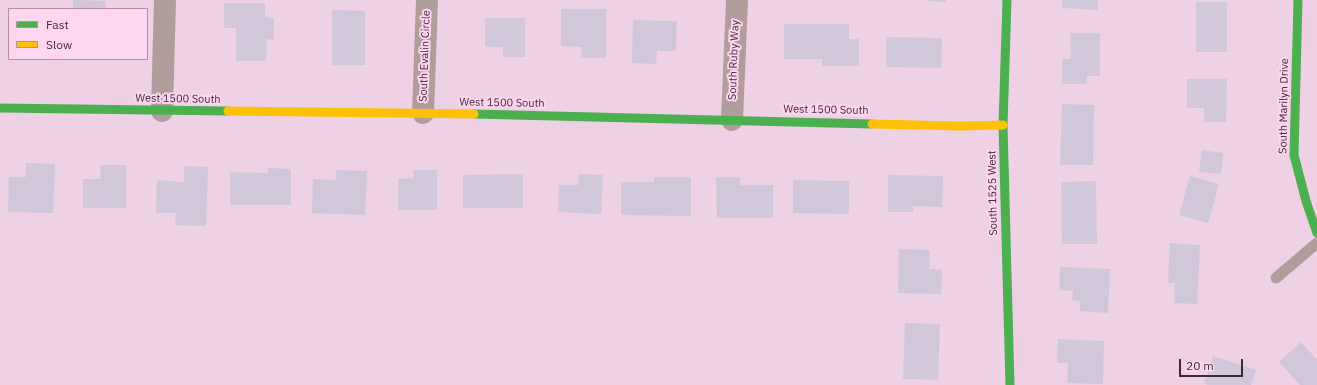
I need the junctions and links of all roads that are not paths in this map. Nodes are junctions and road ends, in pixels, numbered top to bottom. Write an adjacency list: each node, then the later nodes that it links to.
1 (165, 0): 7 (street)
2 (427, 0): 8 (street, South Evalin Circle)
3 (737, 0): 9 (street, South Ruby Way)
4 (1007, 0): 10 (street, South 1525 West)
5 (1298, 0): 11 (street, South Marilyn Drive)
6 (0, 108): 7 (street, West 1500 South)
7 (162, 111): 8 (street, West 1500 South)
8 (423, 113): 9 (street, West 1500 South)
9 (732, 120): 10 (street, West 1500 South)
10 (1003, 125): 14 (street, South 1525 West)
11 (1317, 233)
12 (1317, 243): 13 (lane)
13 (1276, 278)
14 (1010, 385)

